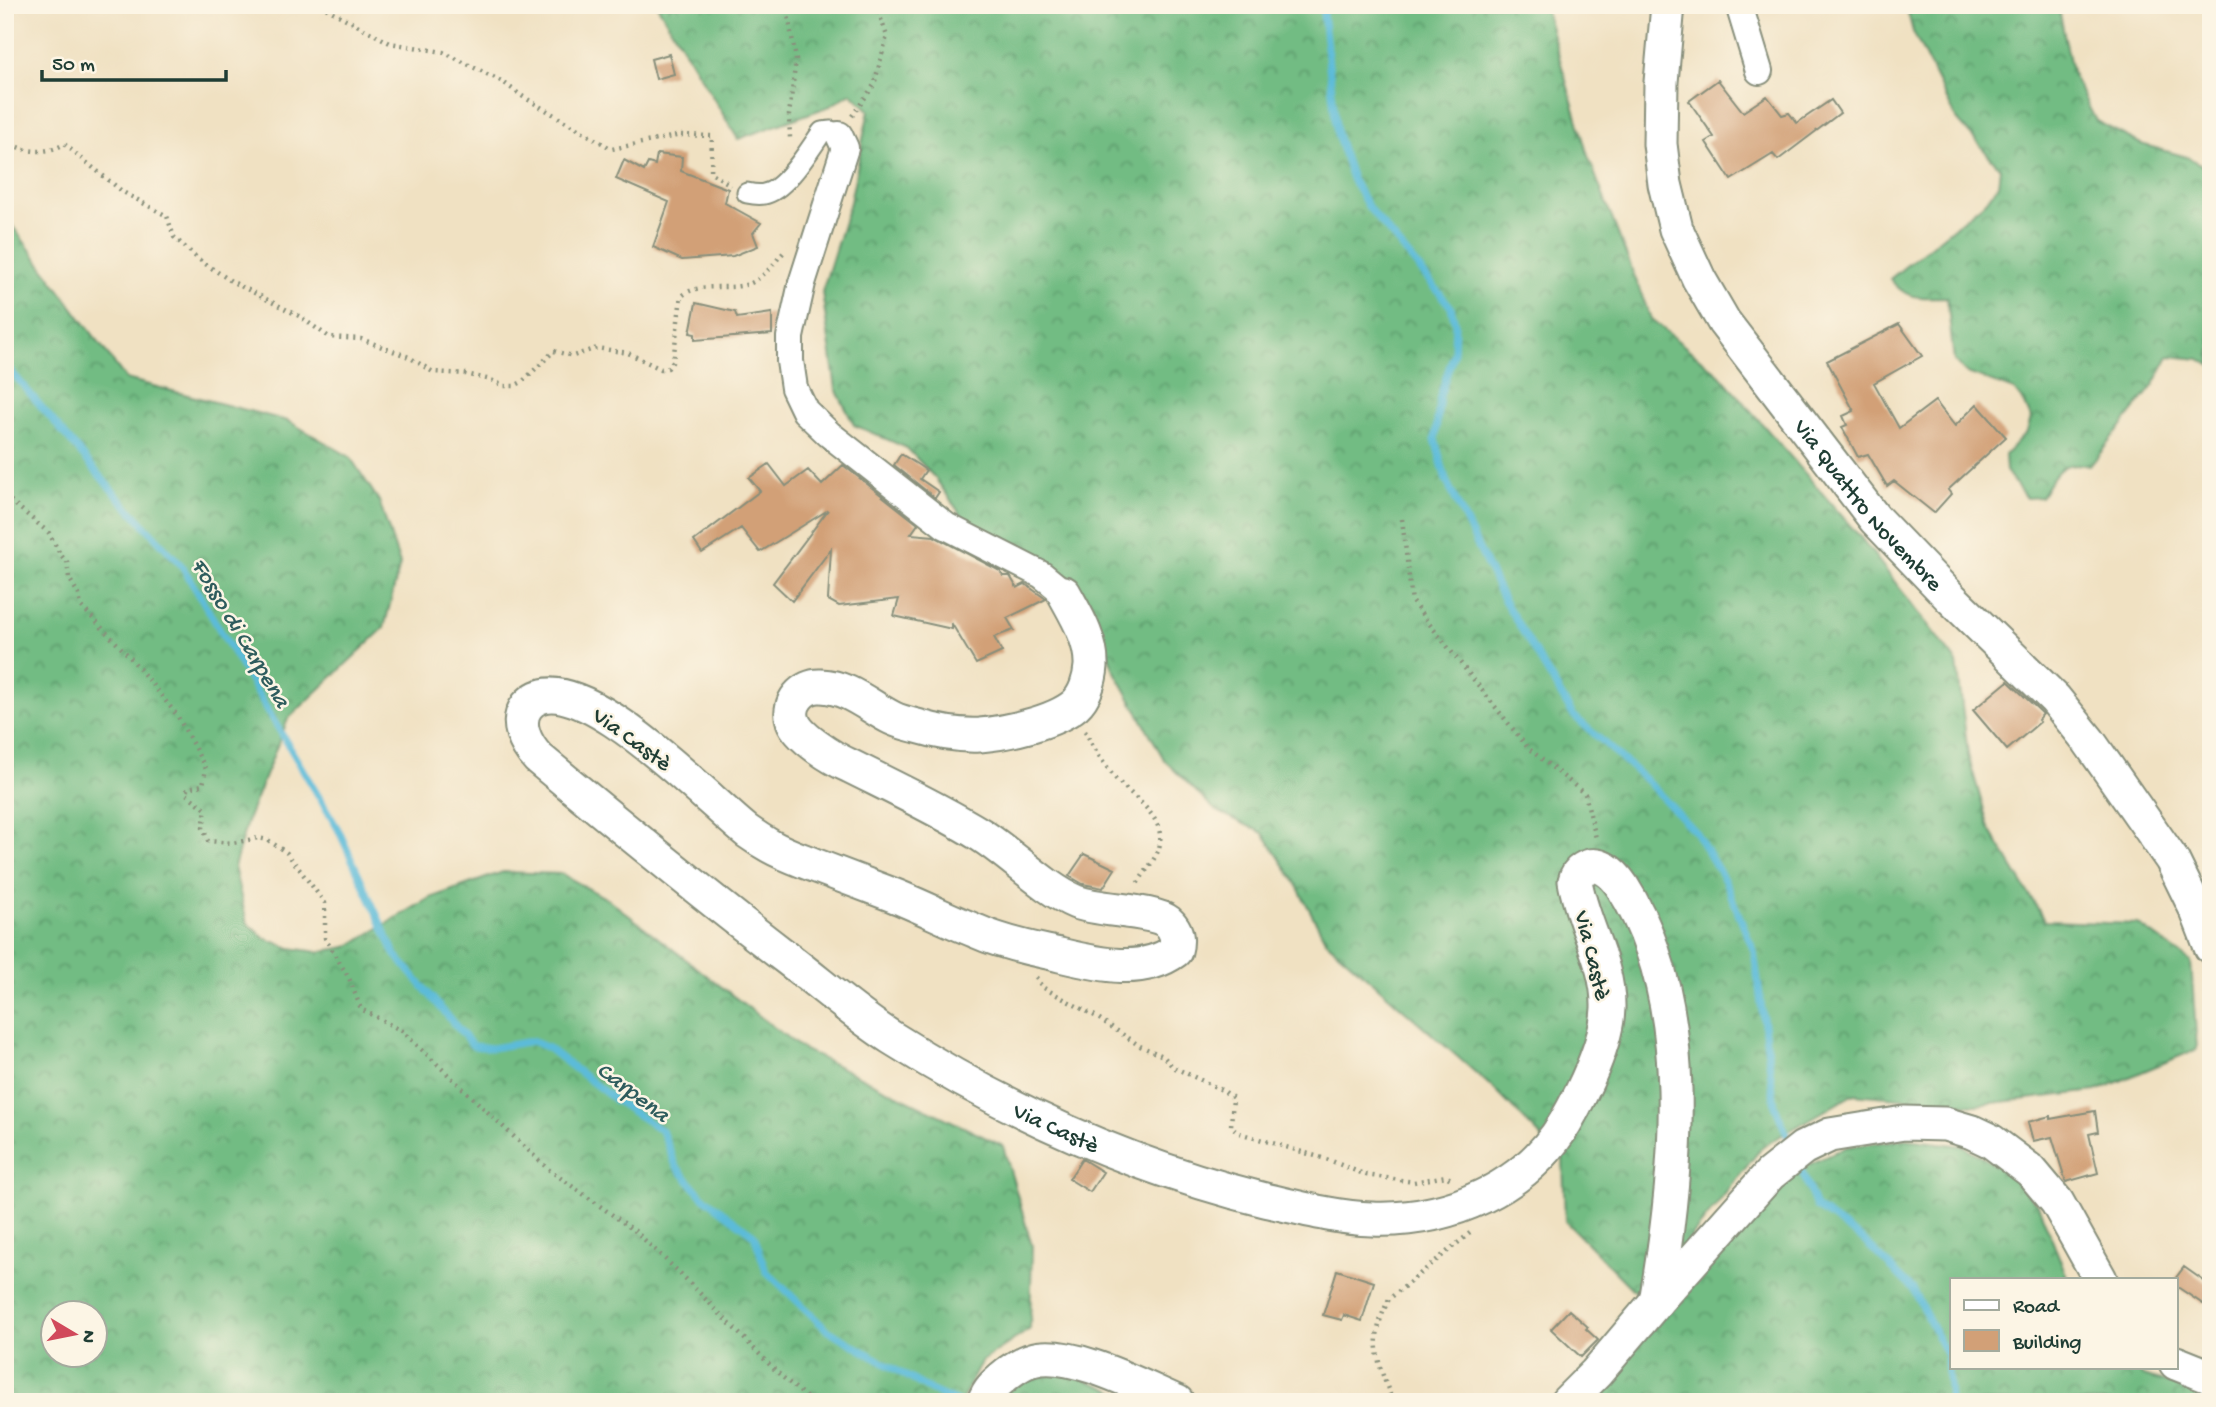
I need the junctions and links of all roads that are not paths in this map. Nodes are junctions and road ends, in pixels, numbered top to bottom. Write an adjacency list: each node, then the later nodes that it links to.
1 (1668, 5): 7 (street, Via Quattro Novembre)
2 (1739, 5): 3 (street)
3 (1759, 71)
4 (839, 135): 5 (street); 6 (street)
5 (747, 193)
6 (1064, 593): 9 (street, Via Castè)
7 (2211, 947)
8 (2099, 1278): 9 (street)
9 (1656, 1301): 14 (street)
10 (2178, 1364): 11 (street)
11 (2211, 1377)
12 (985, 1398): 13 (street)
13 (1177, 1402)
14 (1567, 1402)

